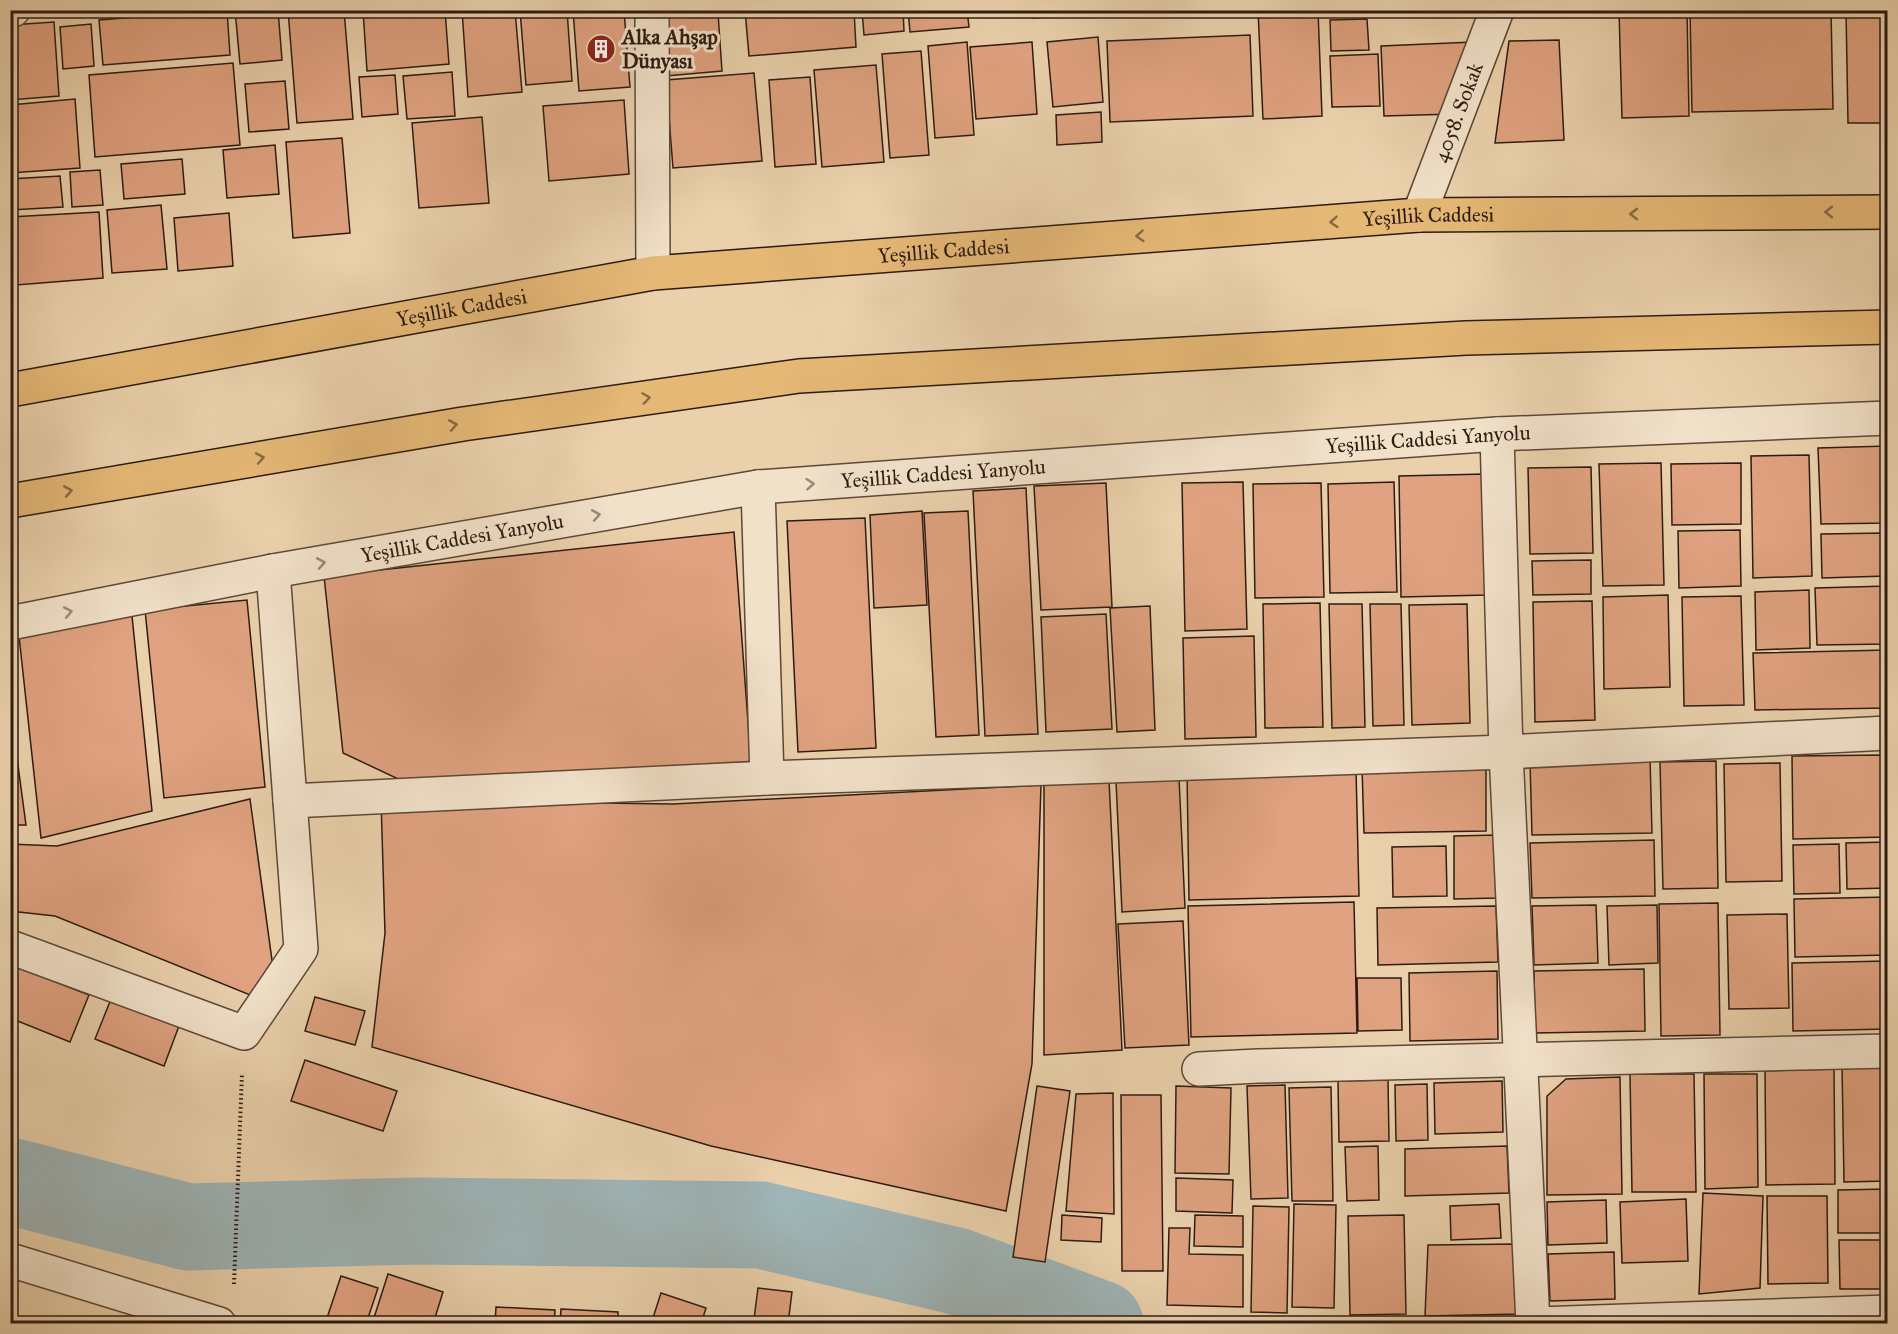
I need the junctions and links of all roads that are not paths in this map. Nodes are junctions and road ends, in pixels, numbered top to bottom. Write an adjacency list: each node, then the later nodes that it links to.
1 (652, 10): 5 (street)
2 (1497, 10): 4 (street, 4058. Sokak)
3 (1887, 212): 4 (highway, Yeşillik Caddesi, one-way to 4)
4 (1419, 215): 5 (highway, Yeşillik Caddesi, one-way to 5)
5 (653, 273): 7 (highway, Yeşillik Caddesi)
6 (1887, 327): 11 (highway, one-way to 6)
7 (10, 390)
8 (1887, 418): 9 (street, Yeşillik Caddesi Yanyolu)
9 (1497, 434): 10 (street, Yeşillik Caddesi Yanyolu, one-way to 9); 15 (street)
10 (758, 487): 12 (street, Yeşillik Caddesi Yanyolu, one-way to 10); 16 (street)
11 (10, 501)
12 (273, 571): 13 (street, Yeşillik Caddesi Yanyolu, one-way to 12); 17 (street)
13 (10, 623)
14 (1887, 733): 15 (street)
15 (1506, 752): 16 (street); 20 (street)
16 (767, 778): 17 (street)
17 (290, 801): 18 (street)
18 (10, 946)
19 (1887, 1051): 20 (street)
20 (1519, 1061): 21 (street); 26 (street)
21 (1199, 1069)
22 (10, 1260): 24 (street)
23 (1887, 1312): 26 (street)
24 (143, 1313): 25 (street)
25 (219, 1323)
26 (1535, 1323)

